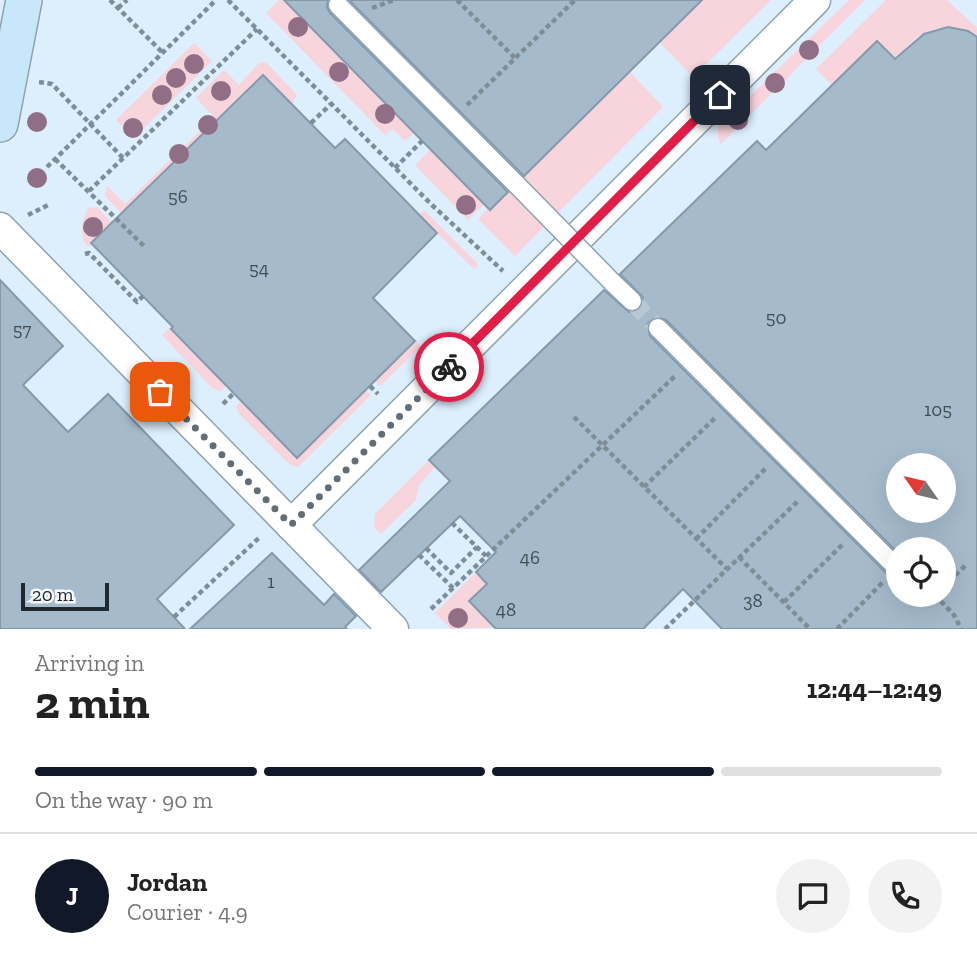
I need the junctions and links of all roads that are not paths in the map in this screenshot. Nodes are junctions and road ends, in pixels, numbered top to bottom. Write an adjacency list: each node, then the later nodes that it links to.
1 (24, 0): 4 (main road)
2 (815, 0): 9 (street)
3 (338, 5): 7 (street, bridge)
4 (6, 56): 5 (main road)
5 (0, 124)
6 (0, 228): 9 (street)
7 (632, 301)
8 (658, 328): 10 (street)
9 (291, 525): 11 (street)
10 (886, 558)
11 (393, 629)

